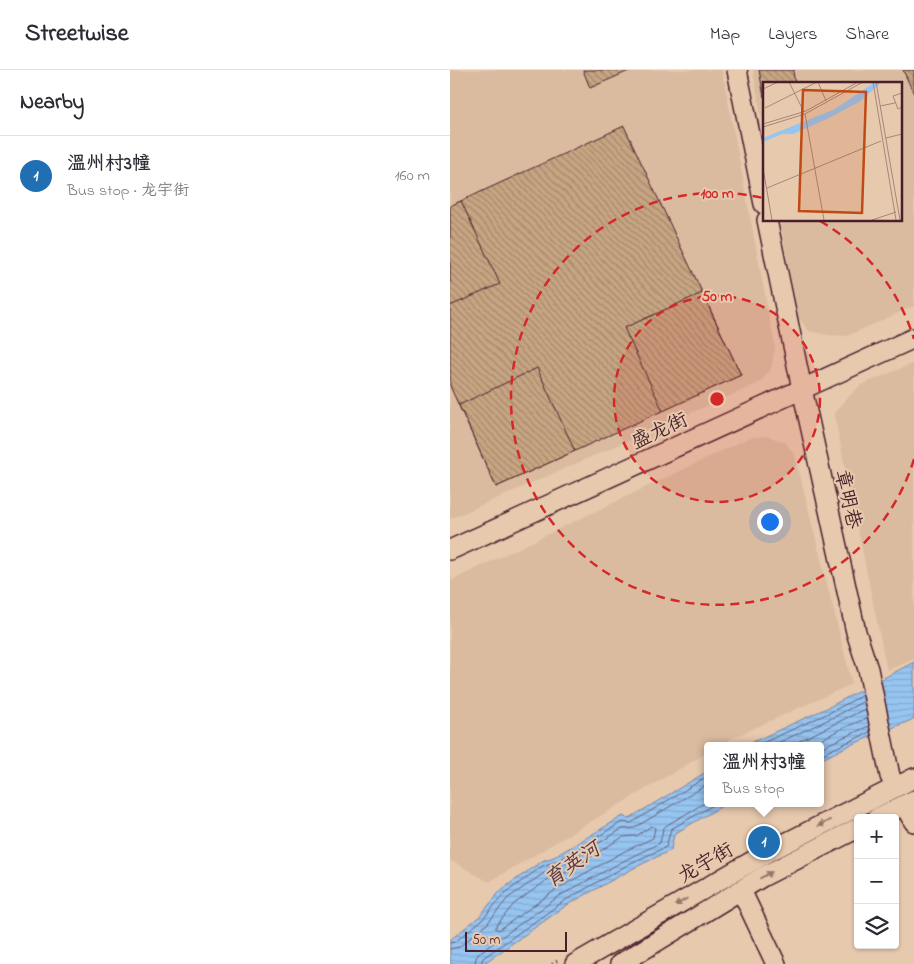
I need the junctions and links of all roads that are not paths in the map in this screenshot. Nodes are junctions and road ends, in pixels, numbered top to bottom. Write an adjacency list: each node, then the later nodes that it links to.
1 (737, 70): 2 (street)
2 (763, 199)
3 (767, 221): 5 (street, 章明巷)
4 (914, 338): 5 (street, 盛龙街)
5 (802, 389): 6 (street, 盛龙街); 8 (street, 章明巷)
6 (450, 550)
7 (914, 778): 8 (street, 龙宇街)
8 (895, 786): 14 (street, 龙宇街, one-way to 14)
9 (909, 802): 10 (street); 11 (street)
10 (885, 814)
11 (914, 822)
12 (854, 830): 13 (street, 龙宇街, one-way to 12)
13 (741, 890): 15 (street, 龙宇街); 16 (street)
14 (575, 964)
15 (620, 964)
16 (776, 964)

